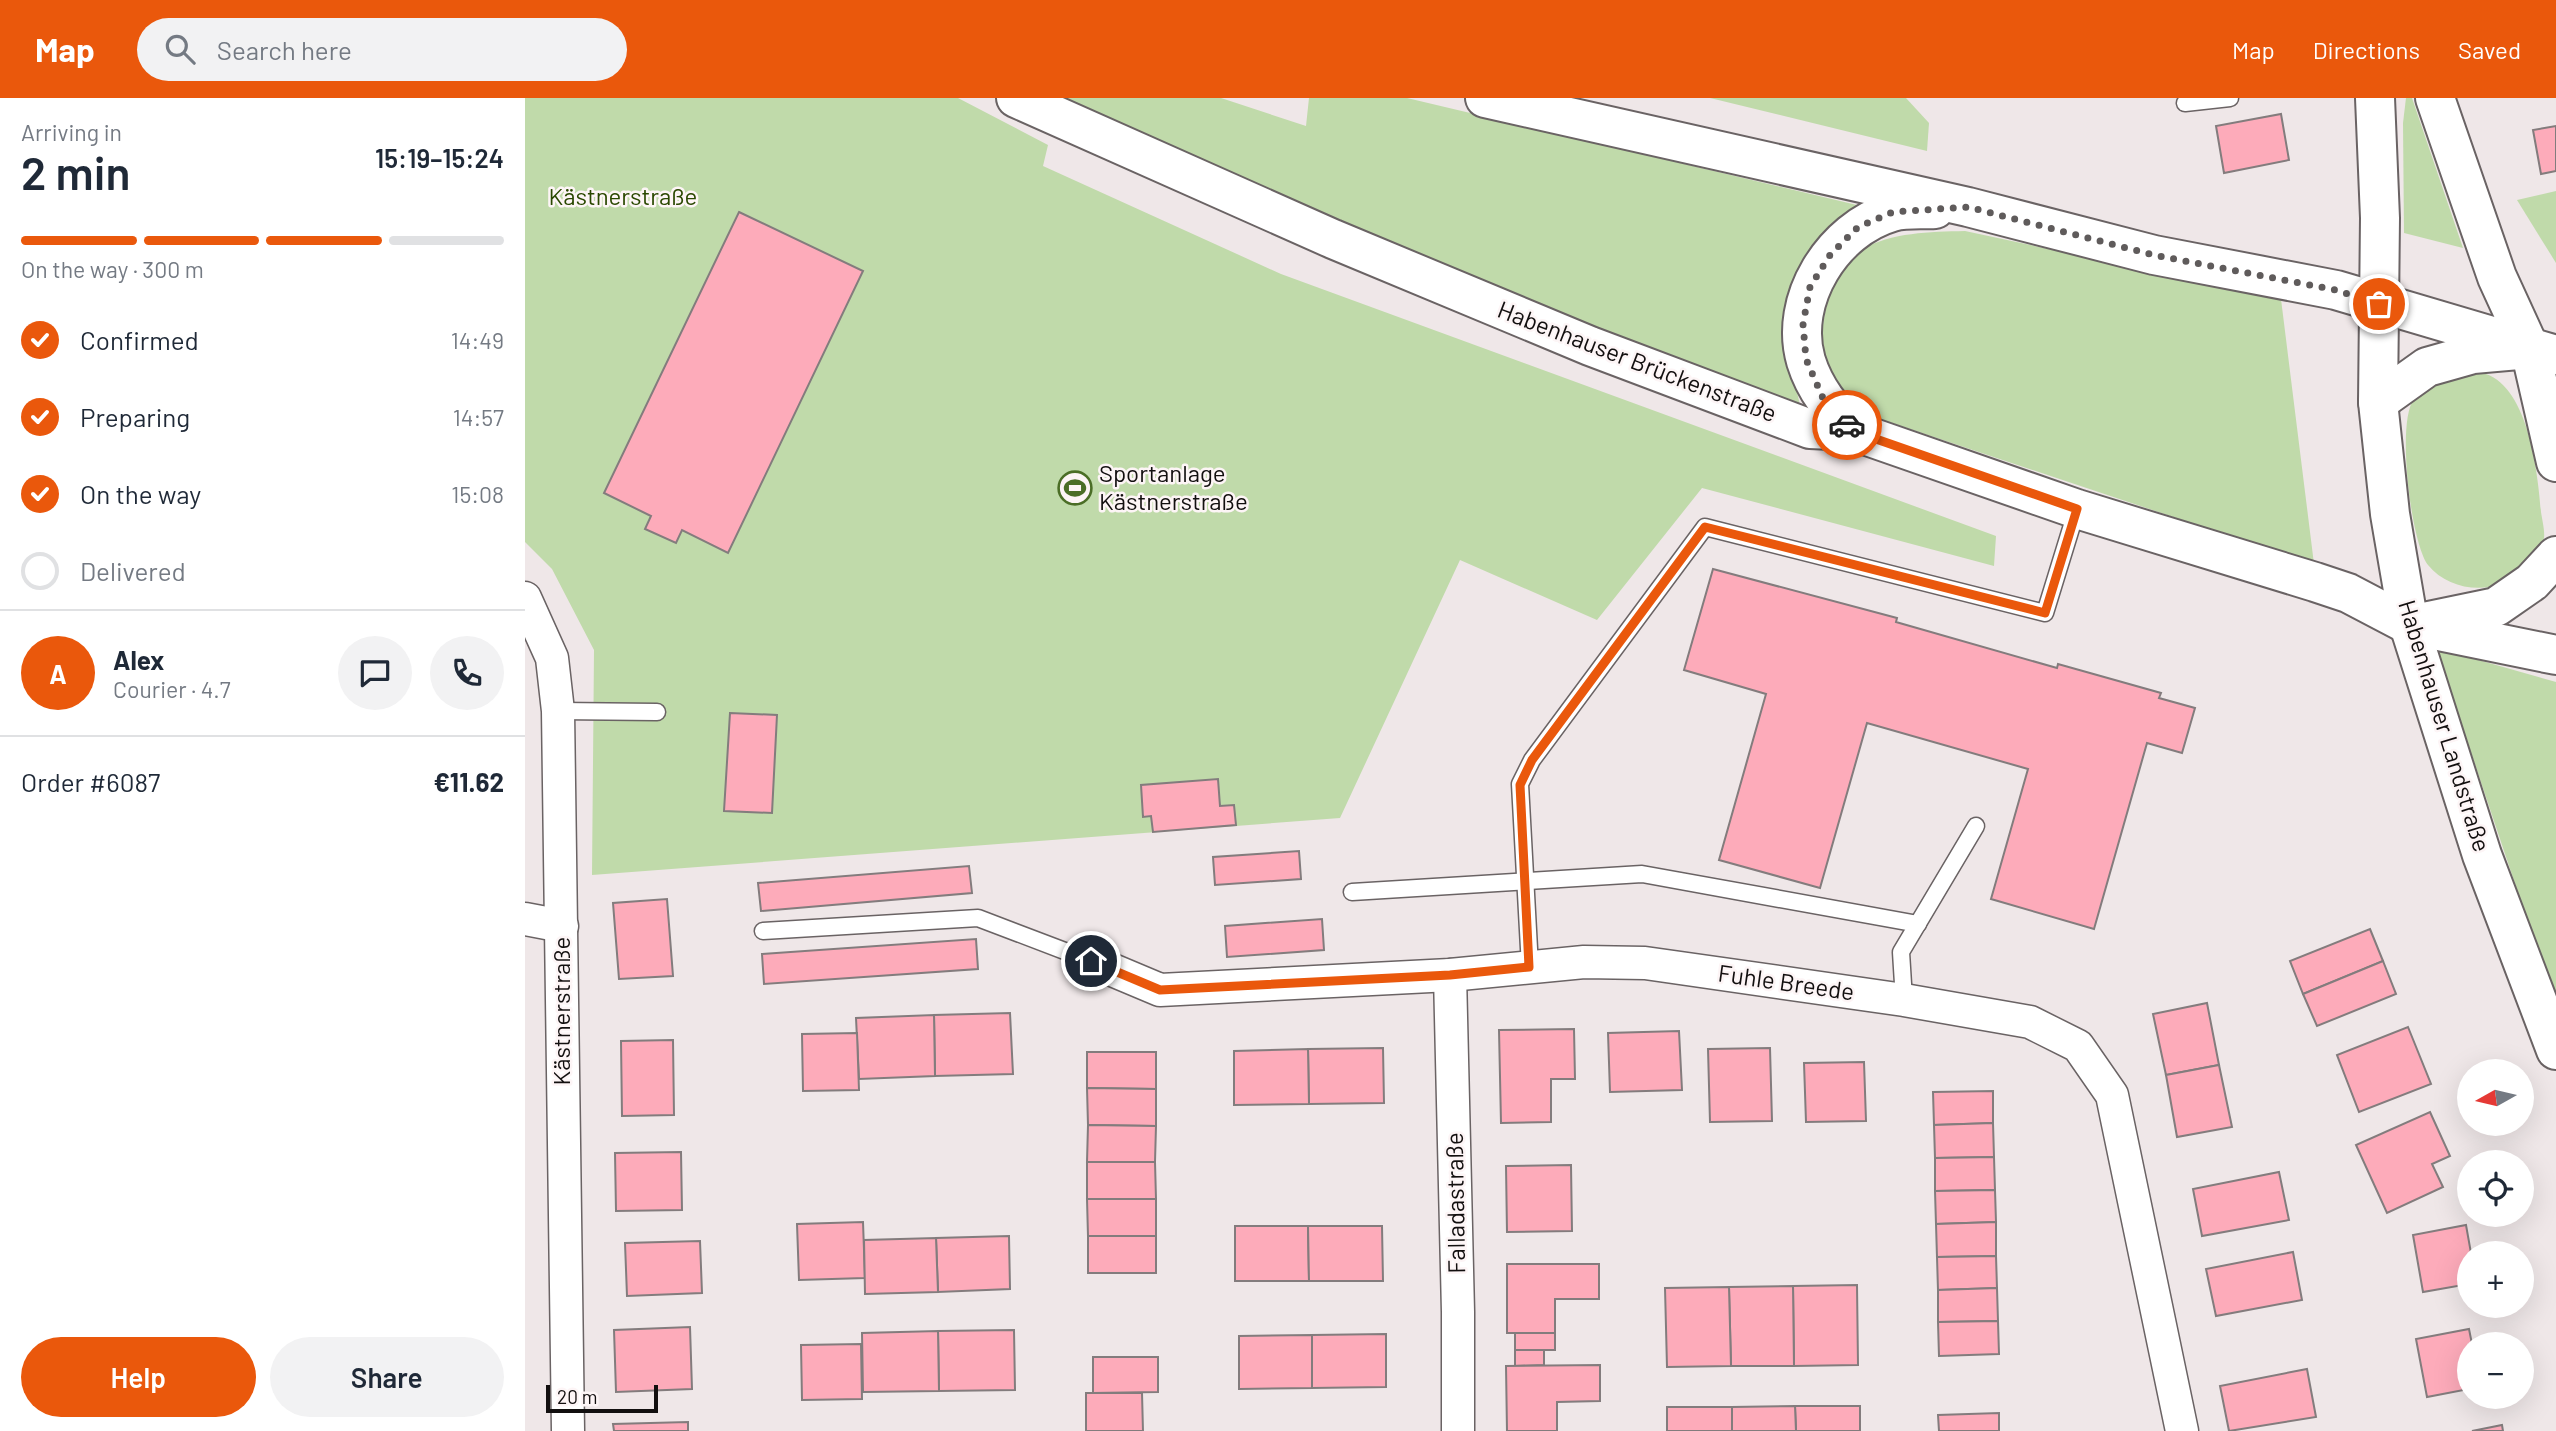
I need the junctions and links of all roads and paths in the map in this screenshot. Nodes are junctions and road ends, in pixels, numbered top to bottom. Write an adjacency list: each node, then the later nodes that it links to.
1 (1016, 98): 11 (main road, Habenhauser Brückenstraße)
2 (1485, 98): 7 (main road)
3 (2229, 98): 6 (lane)
4 (2375, 98): 8 (main road, Habenhauser Landstraße)
5 (2435, 98): 9 (main road)
6 (2185, 103)
7 (1968, 207): 8 (main road); 11 (main road)
8 (2379, 304): 9 (main road); 10 (main road, Habenhauser Landstraße)
9 (2543, 352): 10 (main road); 12 (main road)
10 (2378, 402): 16 (main road, Habenhauser Landstraße)
11 (1853, 431): 13 (main road, Habenhauser Brückenstraße)
12 (2556, 462)
13 (2077, 509): 16 (main road, Habenhauser Brückenstraße); 21 (lane)
14 (2556, 556): 16 (main road)
15 (525, 598): 18 (street, Kästnerstraße)
16 (2409, 625): 17 (main road, Habenhauser Brückenstraße); 31 (main road, Habenhauser Landstraße)
17 (2556, 656)
18 (558, 711): 19 (lane); 25 (street, Kästnerstraße)
19 (657, 712)
20 (1976, 826): 24 (lane)
21 (1525, 880): 22 (lane); 24 (lane); 28 (lane)
22 (1352, 891)
23 (525, 919): 25 (street)
24 (1917, 924): 30 (lane)
25 (562, 926): 32 (street, Kästnerstraße)
26 (763, 931): 27 (lane)
27 (1091, 961): 29 (street, Fuhle Breede)
28 (1529, 967): 29 (street, Fuhle Breede); 30 (street, Fuhle Breede)
29 (1450, 975): 33 (street, Falladastraße)
30 (1904, 1000): 34 (street, Fuhle Breede)
31 (2556, 1050)
32 (568, 1431)
33 (1458, 1431)
34 (2182, 1431)

